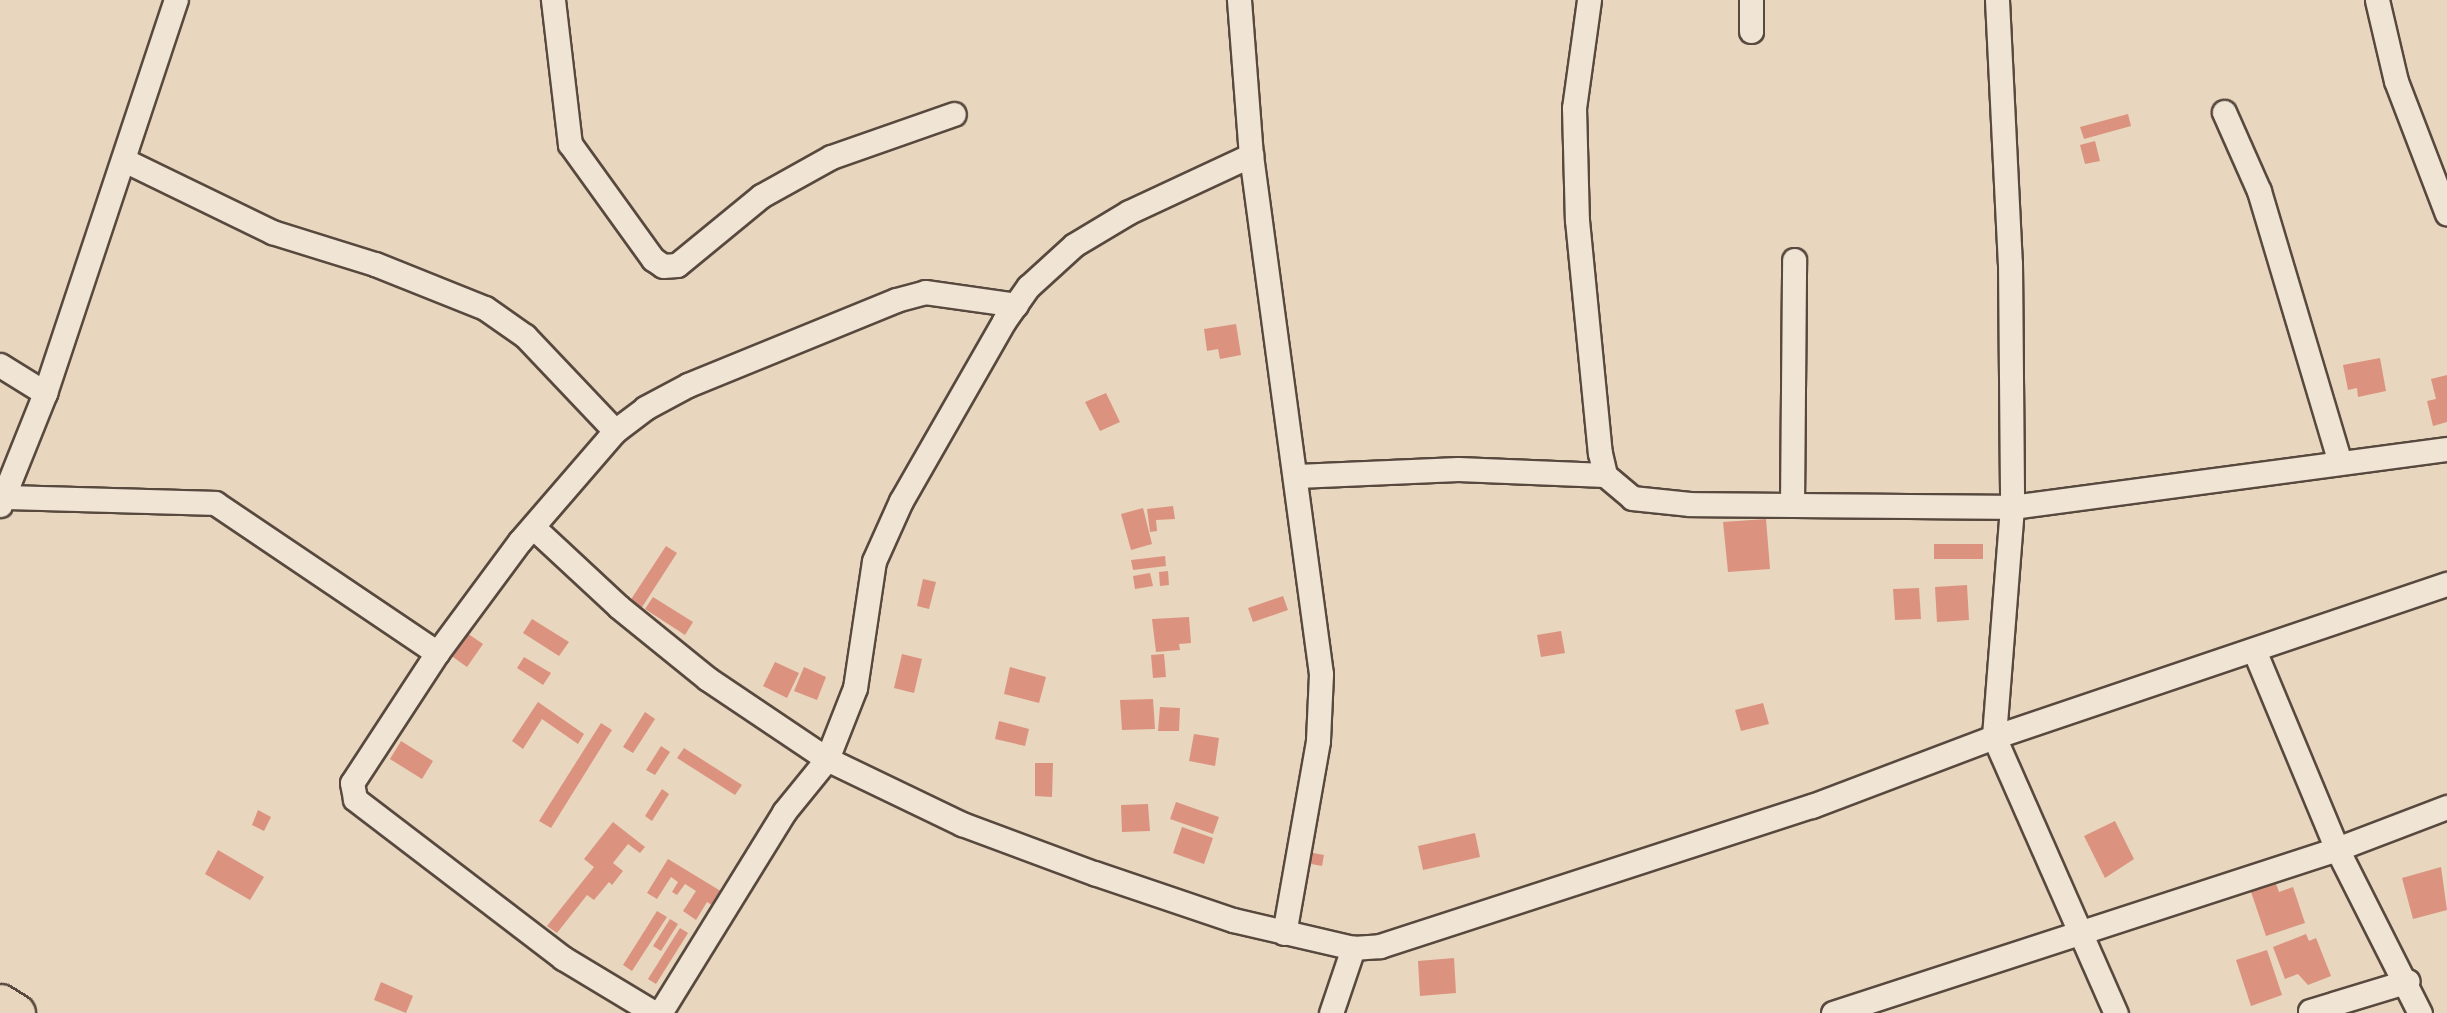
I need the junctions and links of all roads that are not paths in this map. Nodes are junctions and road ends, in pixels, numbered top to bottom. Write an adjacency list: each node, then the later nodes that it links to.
1 (176, 0): 12 (street)
2 (553, 0): 10 (street)
3 (1239, 0): 11 (street)
4 (1589, 0): 21 (street)
5 (1751, 0): 8 (street)
6 (1997, 0): 25 (street)
7 (2377, 0): 13 (street)
8 (1751, 31)
9 (2224, 113): 20 (street)
10 (954, 114)
11 (1251, 155): 15 (street); 22 (street)
12 (124, 160): 17 (street); 18 (street)
13 (2447, 214)
14 (1794, 260): 24 (street)
15 (1016, 305): 18 (street); 31 (street)
16 (0, 365): 17 (street)
17 (45, 393): 23 (street)
18 (615, 431): 26 (street)
19 (2447, 449): 20 (street)
20 (2340, 462): 25 (street)
21 (1605, 475): 22 (street); 24 (street)
22 (1297, 476): 35 (street)
23 (2, 501): 29 (street)
24 (1792, 505): 25 (street)
25 (2012, 508): 30 (street)
26 (533, 527): 29 (street); 31 (street)
27 (2447, 584): 28 (street)
28 (2254, 650): 30 (street); 33 (street)
29 (437, 653): 42 (street)
30 (1994, 737): 34 (street); 36 (street)
31 (827, 759): 35 (street); 43 (street)
32 (2447, 807): 33 (street)
33 (2337, 849): 34 (street); 37 (street)
34 (2084, 932): 39 (street); 46 (street)
35 (1284, 933): 36 (street)
36 (1353, 948): 44 (street)
37 (2408, 981): 40 (street); 47 (street)
38 (0, 1003): 41 (main road)
39 (1862, 1009): 45 (street)
40 (2310, 1011)
41 (16, 1013)
42 (654, 1013)
43 (660, 1013)
44 (1331, 1013)
45 (1833, 1013)
46 (2116, 1013)
47 (2420, 1013)

